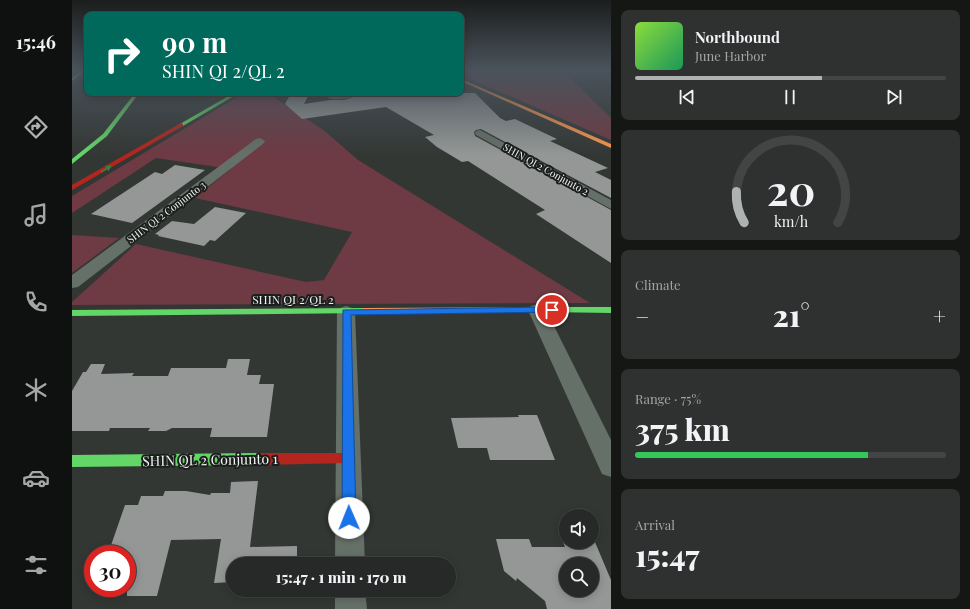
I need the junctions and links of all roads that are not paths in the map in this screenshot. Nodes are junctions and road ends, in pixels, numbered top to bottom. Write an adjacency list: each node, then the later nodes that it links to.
1 (134, 97): 7 (main road)
2 (229, 97): 8 (main road, one-way to 2)
3 (501, 97): 6 (main road)
4 (480, 133): 9 (street, SHIN QI 2 Conjunto 2)
5 (260, 141): 10 (street, SHIN QI 2 Conjunto 3)
6 (611, 146)
7 (72, 162)
8 (72, 188)
9 (611, 204)
10 (72, 282)
11 (538, 310): 12 (main road, SHIN QI 2/QL 2); 13 (main road, SHIN QI 2/QL 2); 17 (street)
12 (611, 310)
13 (346, 312): 14 (main road, SHIN QI 2/QL 2); 15 (street)
14 (72, 313)
15 (348, 458): 16 (main road, SHIN QL 2 Conjunto 1); 18 (street)
16 (72, 461)
17 (611, 466)
18 (350, 557)
19 (350, 597): 20 (street)
20 (351, 609)

